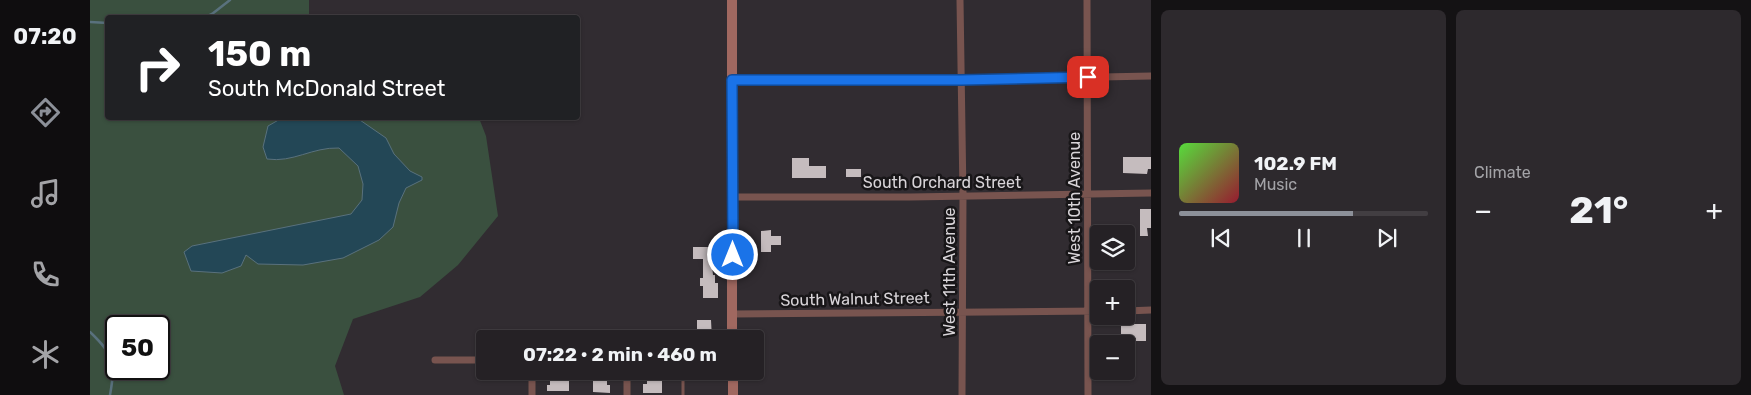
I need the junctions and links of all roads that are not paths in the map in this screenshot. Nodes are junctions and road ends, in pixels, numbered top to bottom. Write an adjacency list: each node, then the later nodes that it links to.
1 (732, 0): 6 (main road)
2 (960, 0): 7 (street, West 11th Avenue)
3 (1087, 0): 5 (street, West 10th Avenue)
4 (1151, 76): 5 (street)
5 (1088, 77): 7 (street); 9 (street, West 10th Avenue)
6 (732, 80): 7 (street); 11 (main road)
7 (961, 80): 10 (street, West 11th Avenue)
8 (1151, 193): 9 (street, South Orchard Street)
9 (1088, 194): 10 (street, South Orchard Street); 13 (street, West 10th Avenue)
10 (963, 196): 11 (street, South Orchard Street); 15 (street, West 11th Avenue)
11 (733, 197): 16 (main road)
12 (1151, 310): 14 (street)
13 (1088, 311): 15 (street, South Walnut Street); 29 (street, West 10th Avenue)
14 (1135, 311)
15 (962, 312): 16 (street, South Walnut Street); 28 (street, West 11th Avenue)
16 (732, 314): 17 (main road)
17 (732, 330)
18 (435, 360): 19 (street)
19 (476, 360)
20 (532, 380): 24 (street)
21 (627, 380): 25 (street)
22 (684, 380): 26 (lane)
23 (732, 380): 27 (main road)
24 (532, 395)
25 (627, 395)
26 (684, 395)
27 (733, 395)
28 (962, 395)
29 (1088, 395)

